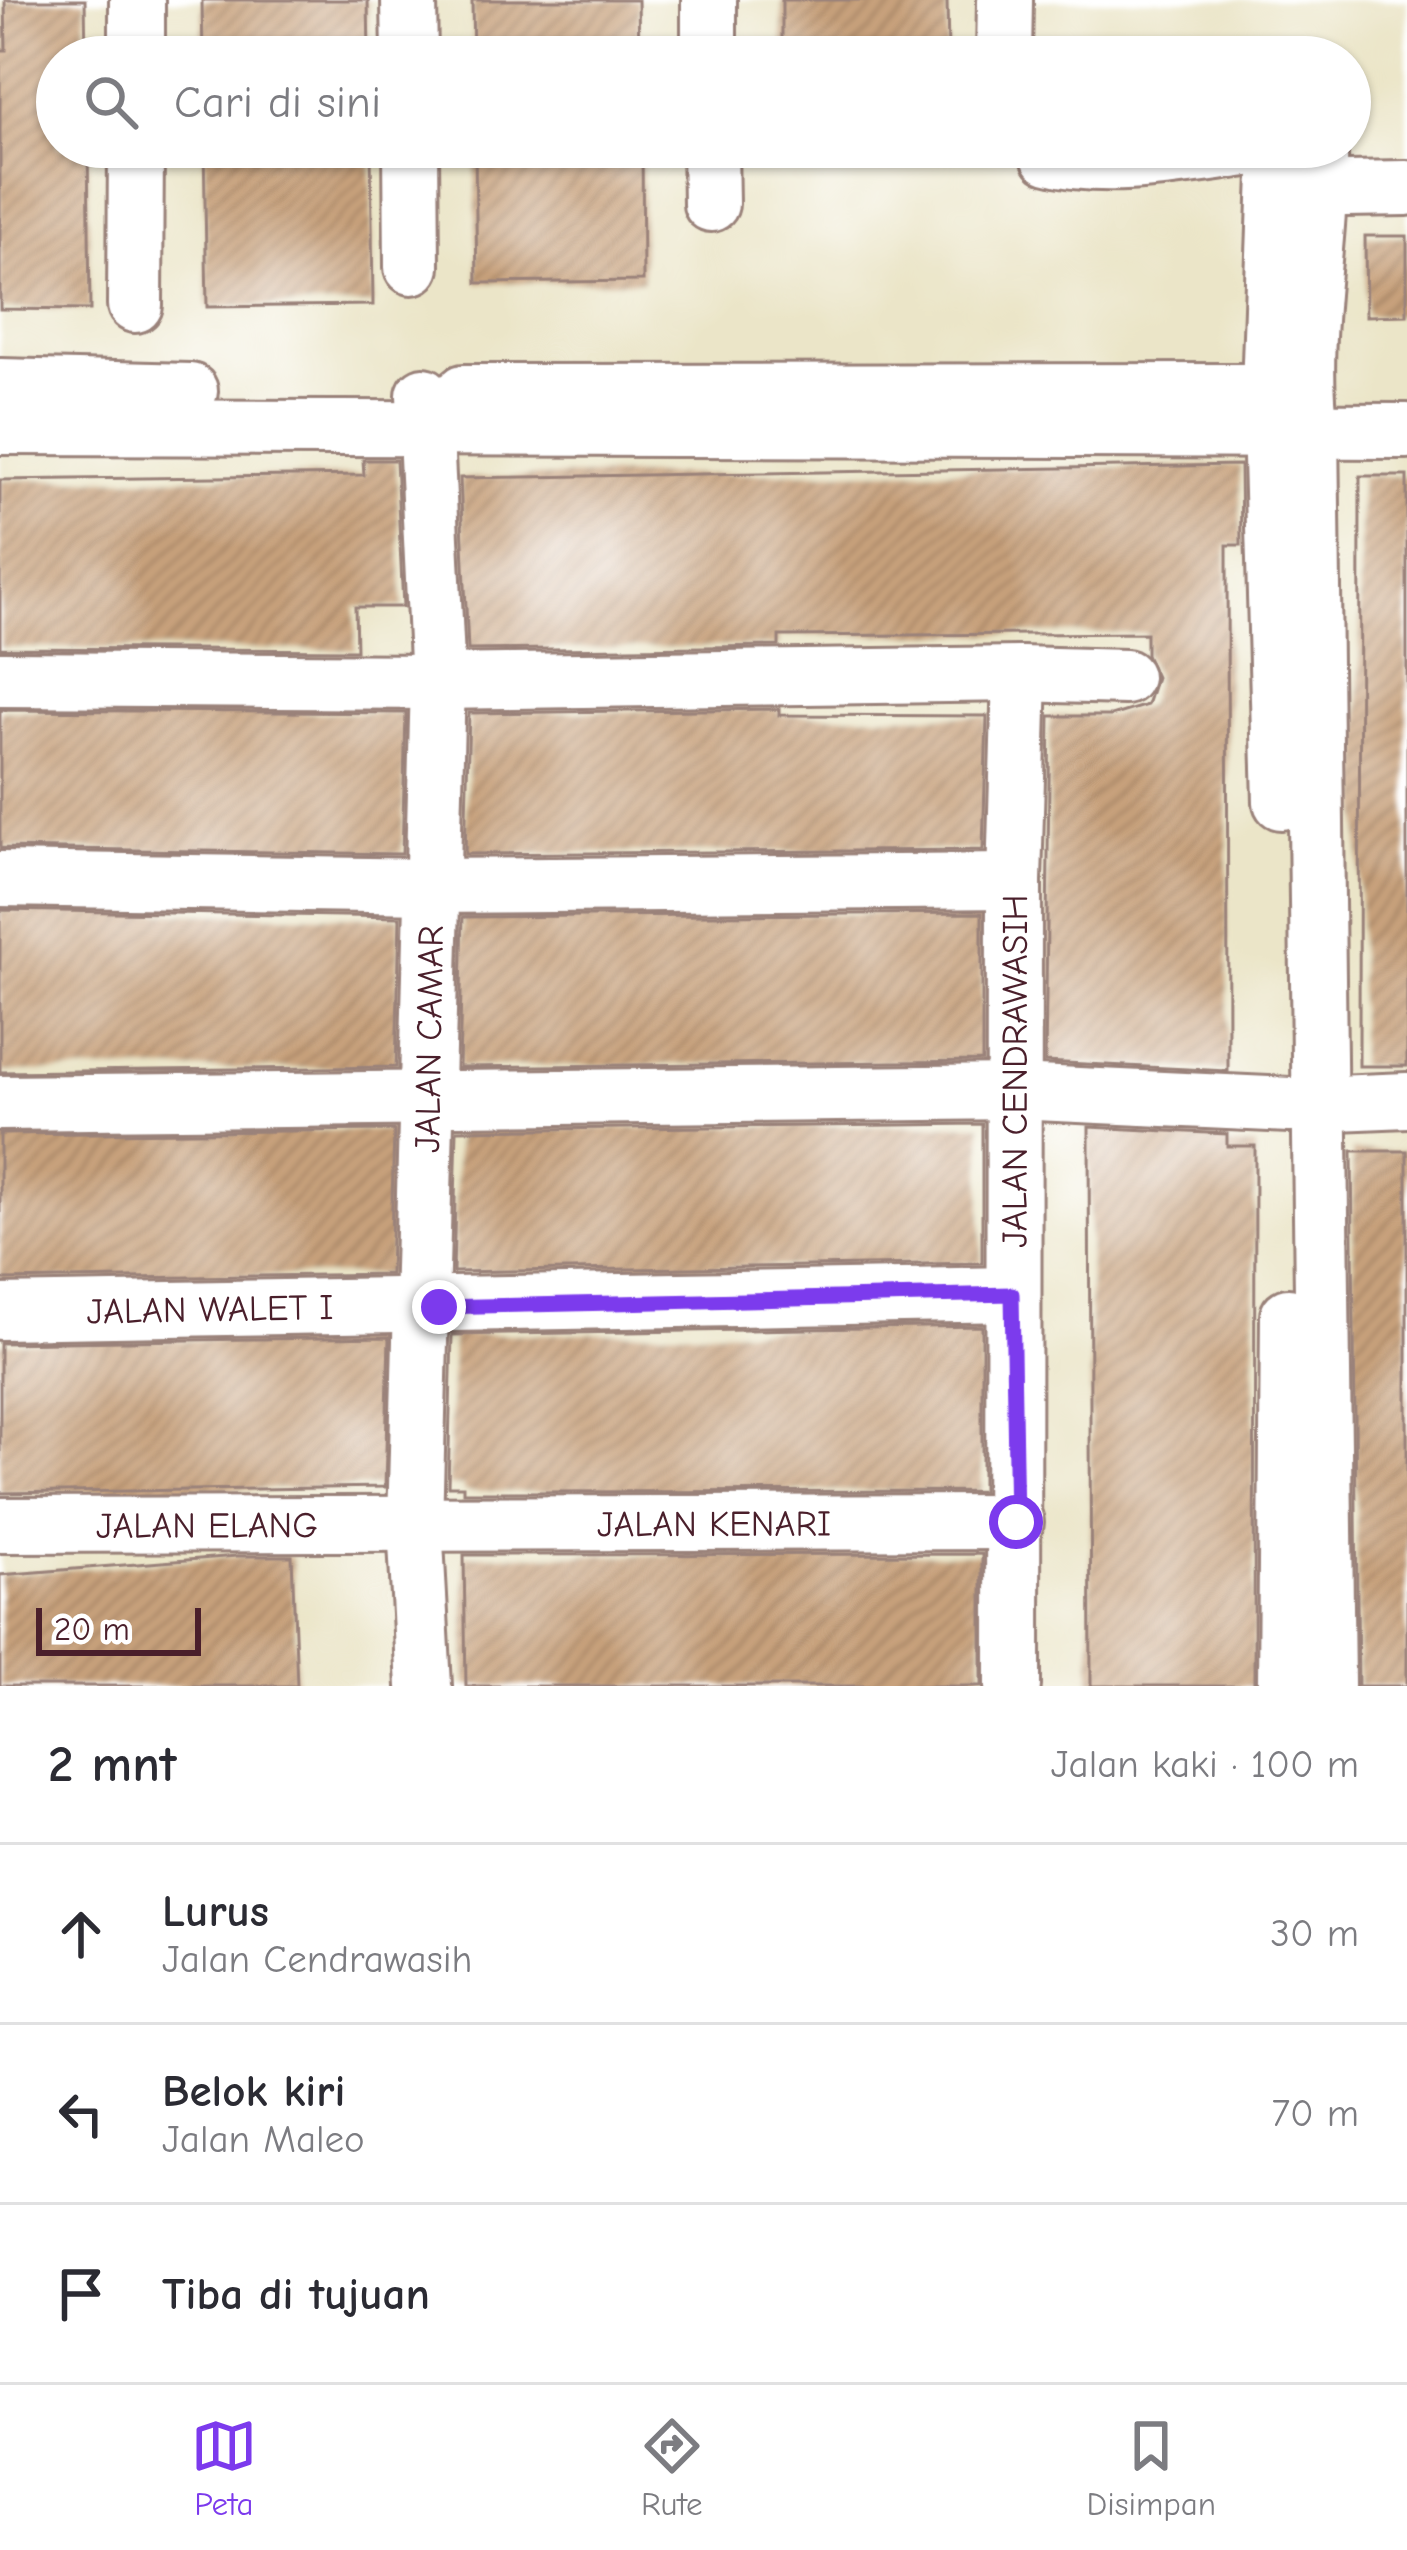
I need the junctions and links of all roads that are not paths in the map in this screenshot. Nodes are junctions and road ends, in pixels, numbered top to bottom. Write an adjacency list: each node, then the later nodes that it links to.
1 (137, 0): 5 (street)
2 (410, 0): 6 (street)
3 (709, 0): 7 (street)
4 (1005, 0): 8 (street)
5 (136, 36)
6 (410, 36)
7 (710, 36)
8 (1004, 36)
9 (136, 168): 17 (street)
10 (411, 168): 16 (street)
11 (710, 168): 15 (street)
12 (1292, 168): 20 (street)
13 (1311, 168): 14 (street)
14 (1407, 188)
15 (711, 204)
16 (412, 267)
17 (135, 305)
18 (0, 386): 19 (street)
19 (424, 411): 20 (street); 21 (street); 26 (street, JALAN CAMAR)
20 (1288, 411): 22 (street); 34 (street)
21 (0, 427)
22 (1407, 431)
23 (1020, 674): 24 (street); 26 (street); 28 (street, JALAN CENDRAWASIH)
24 (1125, 677)
25 (0, 679): 26 (street)
26 (438, 682): 29 (street, JALAN CAMAR)
27 (0, 879): 29 (street)
28 (1014, 881): 29 (street); 30 (street, JALAN CENDRAWASIH)
29 (431, 886): 32 (street, JALAN CAMAR)
30 (1015, 1092): 32 (street); 34 (street); 35 (street, JALAN CENDRAWASIH)
31 (1407, 1100): 34 (street)
32 (428, 1101): 33 (street); 36 (street, JALAN CAMAR)
33 (0, 1103)
34 (1306, 1104): 43 (street); 44 (street)
35 (1012, 1294): 36 (street, JALAN WALET I); 38 (street, JALAN CENDRAWASIH)
36 (418, 1307): 37 (street, JALAN WALET I); 39 (street, JALAN CAMAR)
37 (0, 1312)
38 (1016, 1522): 39 (street, JALAN KENARI); 42 (street, JALAN CENDRAWASIH)
39 (415, 1524): 40 (street, JALAN ELANG); 41 (street, JALAN CAMAR)
40 (0, 1525)
41 (424, 1686)
42 (1013, 1686)
43 (1285, 1686)
44 (1327, 1686)

